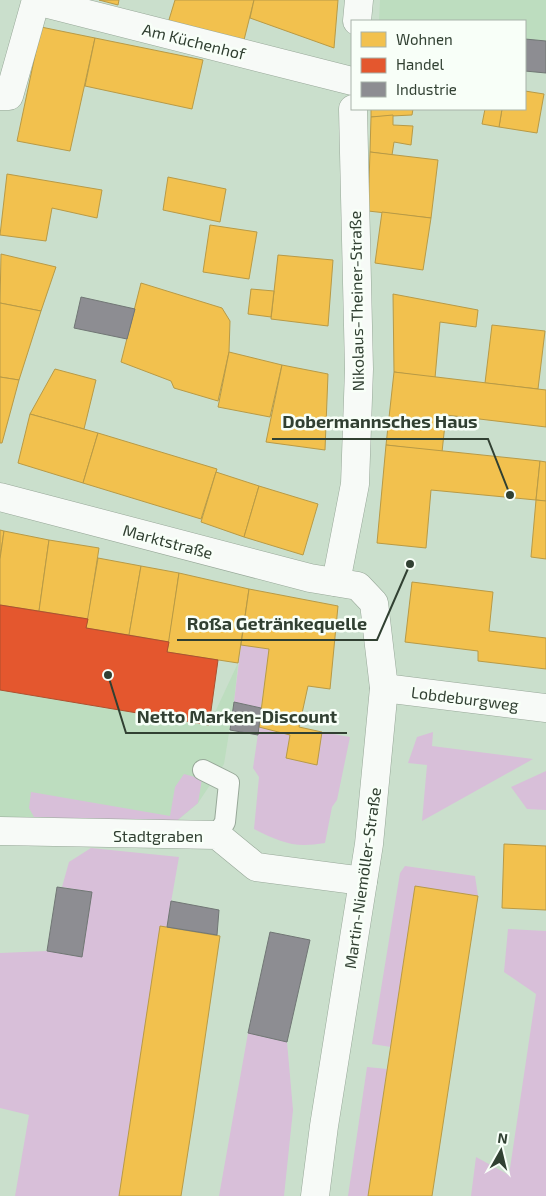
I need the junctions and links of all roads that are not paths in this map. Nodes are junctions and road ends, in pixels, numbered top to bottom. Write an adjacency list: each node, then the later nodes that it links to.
1 (359, 0): 3 (street)
2 (36, 1): 4 (street, Am Küchenhof); 5 (street)
3 (357, 20)
4 (351, 79)
5 (4, 96)
6 (353, 110): 8 (street, Nikolaus-Theiner-Straße)
7 (0, 497): 8 (street, Marktstraße)
8 (336, 582): 9 (street, Martin-Niemöller-Straße)
9 (384, 688): 10 (street, Lobdeburgweg); 14 (street, Martin-Niemöller-Straße)
10 (546, 708)
11 (203, 770): 13 (lane)
12 (0, 831): 13 (street, Stadtgraben)
13 (217, 835): 14 (street, Stadtgraben)
14 (363, 881): 15 (street, Martin-Niemöller-Straße)
15 (315, 1196)

